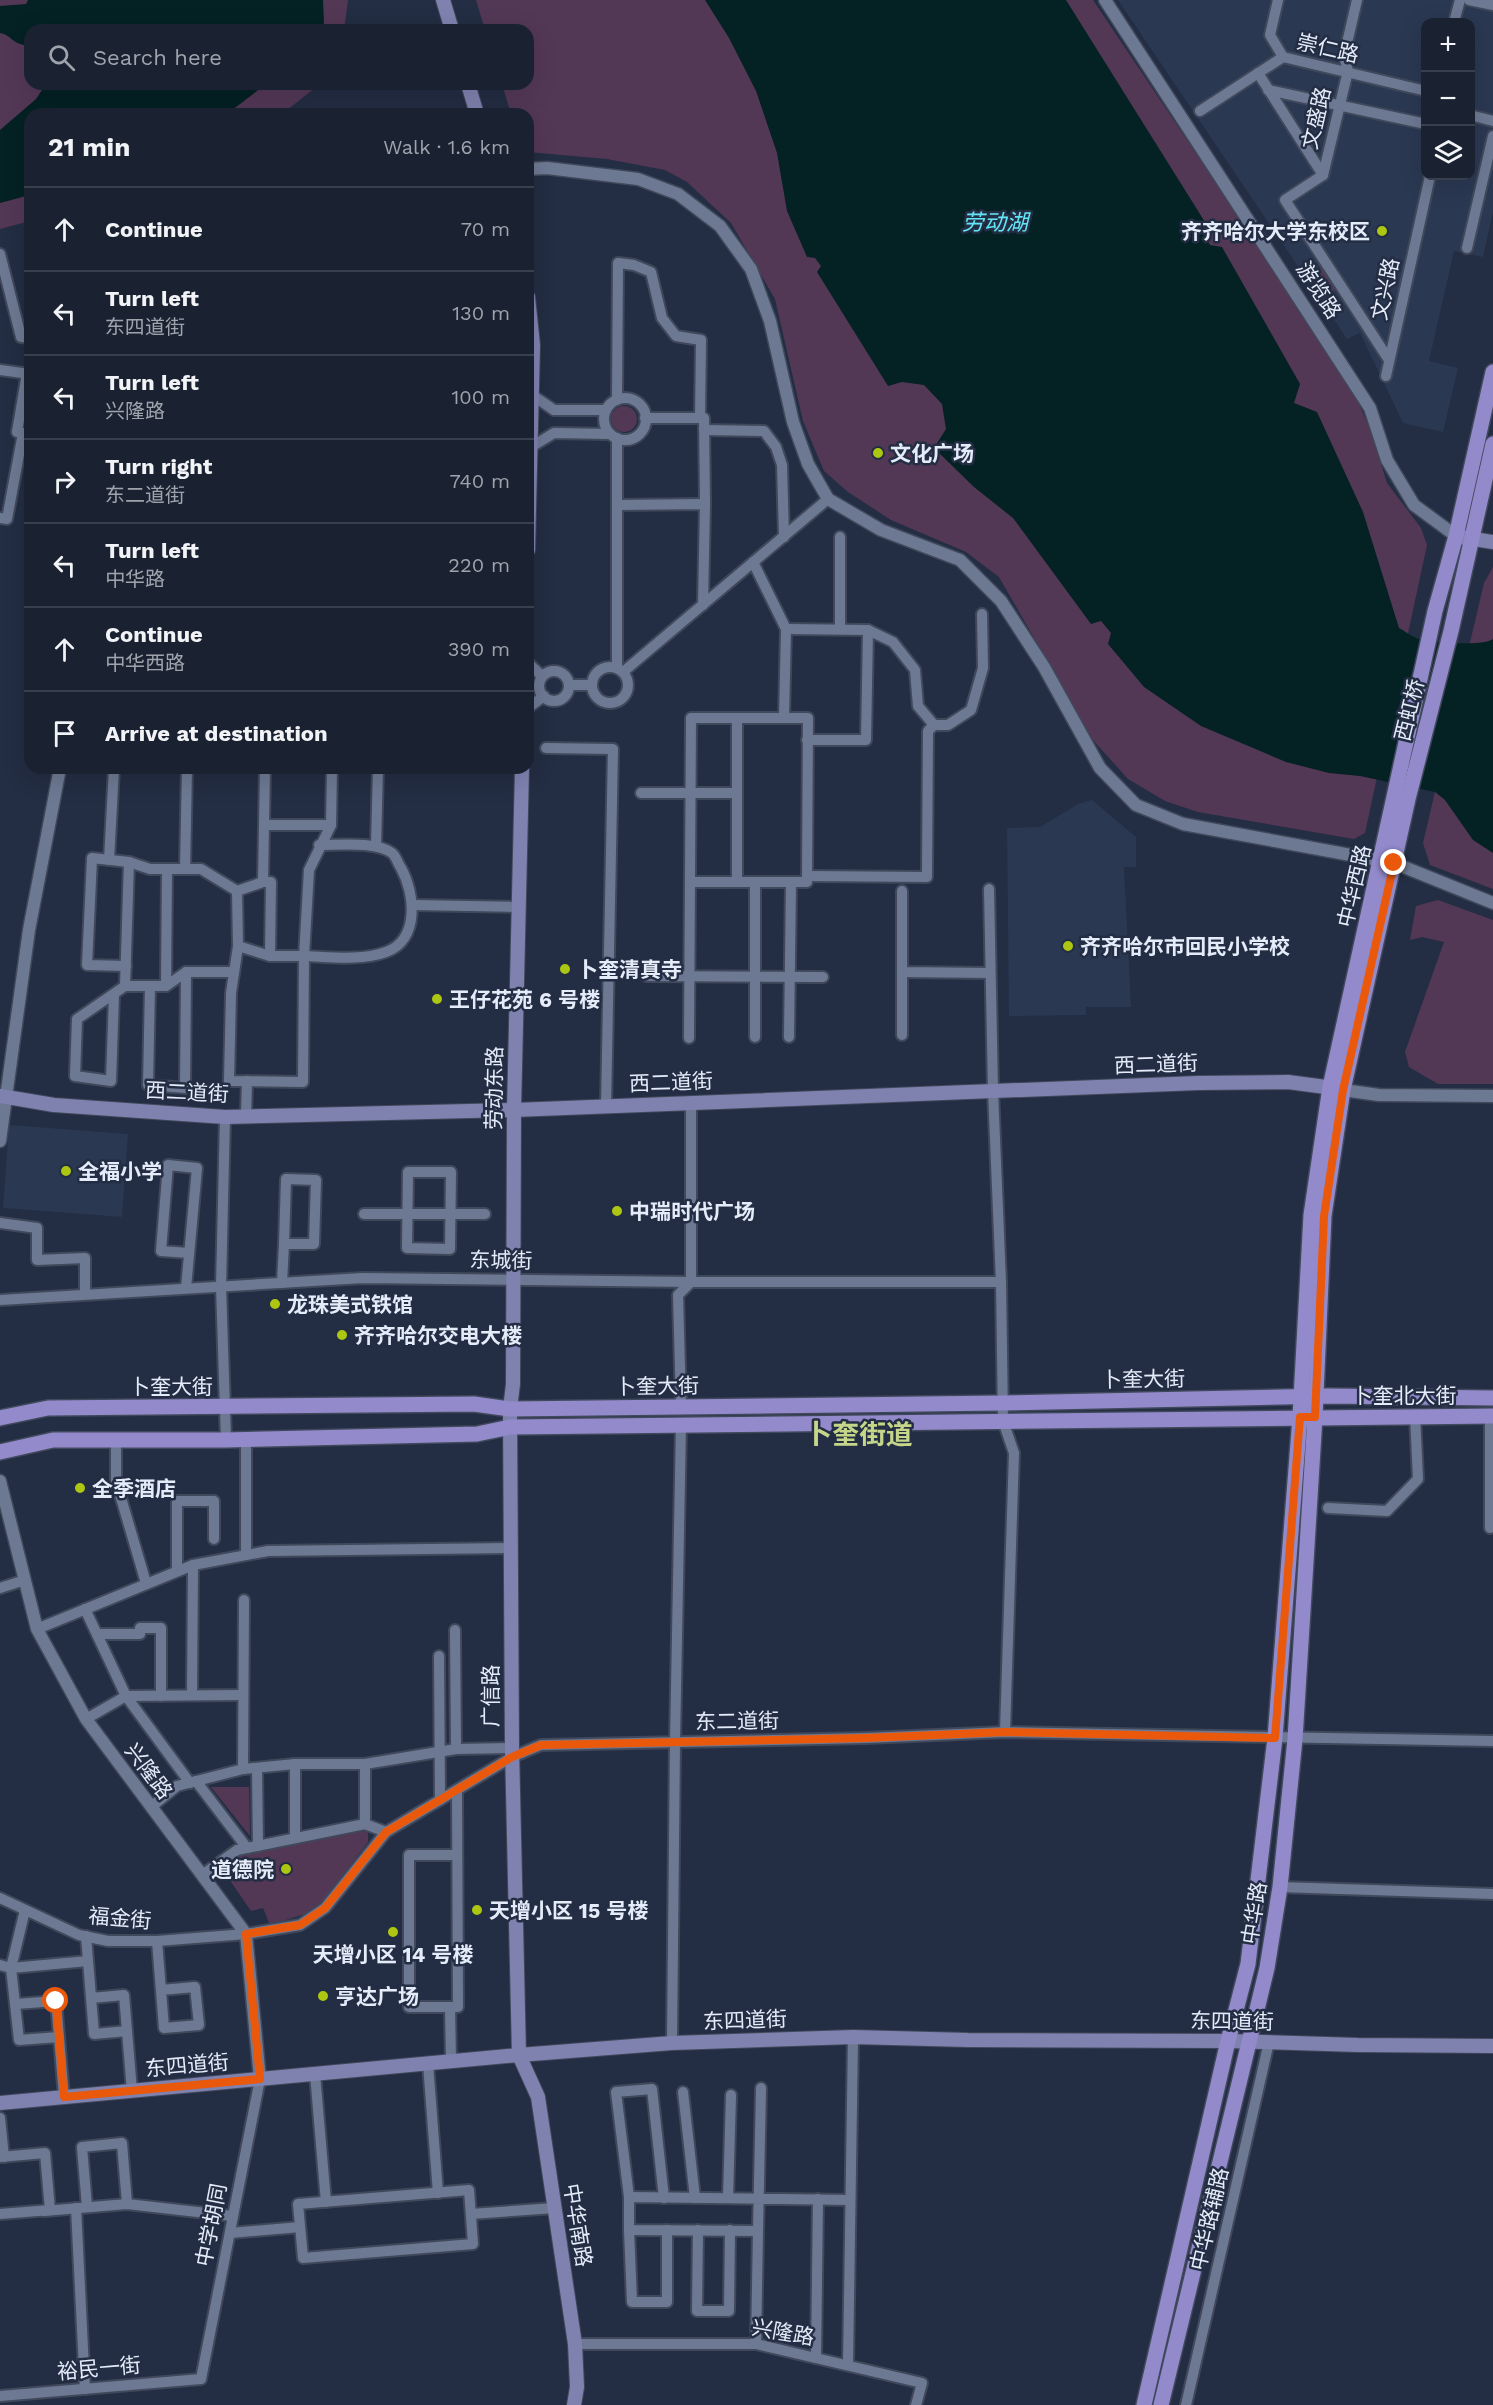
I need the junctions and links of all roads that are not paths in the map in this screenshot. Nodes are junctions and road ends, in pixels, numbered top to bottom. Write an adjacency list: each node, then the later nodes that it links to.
1 (442, 0): 9 (main road)
2 (1105, 0): 48 (street, 游览路)
3 (1278, 0): 10 (street)
4 (1357, 0): 11 (street, 文盛路)
5 (1460, 0): 8 (street)
6 (1469, 0): 7 (street)
7 (1493, 5)
8 (1455, 18)
9 (450, 24)
10 (1283, 57): 11 (street, 崇仁路); 12 (street, 崇仁路)
11 (1347, 72): 15 (street, 崇仁路); 16 (street, 文盛路)
12 (1258, 73): 14 (street); 18 (street, 崇仁路)
13 (470, 90): 17 (main road)
14 (1268, 90): 16 (street); 24 (street)
15 (1421, 90)
16 (1339, 106): 21 (street); 24 (street, 文盛路)
17 (475, 108)
18 (1200, 111)
19 (1475, 116): 20 (street)
20 (1493, 121)
21 (1421, 123)
22 (1493, 136): 26 (street)
23 (534, 169): 44 (street)
24 (1323, 175): 29 (street)
25 (1429, 180): 29 (street, 文兴路)
26 (1467, 248)
27 (0, 254): 28 (street)
28 (24, 337)
29 (1389, 360): 33 (street, 文兴路)
30 (0, 370): 31 (street)
31 (24, 372)
32 (1493, 372): 48 (main road, 中华西路)
33 (1386, 376)
34 (24, 396): 47 (street)
35 (534, 396): 37 (street)
36 (617, 400): 37 (street); 38 (street); 39 (street)
37 (606, 411): 41 (street)
38 (645, 418): 39 (street); 41 (street)
39 (700, 418): 40 (street)
40 (704, 430): 45 (street); 49 (street)
41 (614, 436): 43 (street); 46 (street)
42 (1493, 444): 51 (main road)
43 (534, 445)
44 (828, 499): 49 (street); 87 (street)
45 (705, 504): 46 (street); 54 (street)
46 (617, 505): 60 (street)
47 (0, 518)
48 (1456, 536): 51 (main road, 游览路); 81 (main road, 中华西路)
49 (784, 537): 53 (street)
50 (840, 537): 57 (street)
51 (1472, 539): 52 (main road, 游览路); 81 (main road, 西虹桥)
52 (1493, 542)
53 (753, 562): 54 (street); 56 (street)
54 (703, 605): 60 (street)
55 (982, 615): 68 (street)
56 (786, 629): 57 (street); 67 (street)
57 (840, 629): 58 (street)
58 (868, 630): 68 (street); 69 (street)
59 (534, 669): 61 (street)
60 (620, 670): 63 (street); 63 (street)
61 (542, 676): 62 (street); 64 (street)
62 (569, 685): 63 (street); 64 (street)
63 (591, 685)
64 (544, 696): 65 (street)
65 (534, 704)
66 (737, 718): 67 (street); 79 (street); 80 (street)
67 (784, 718): 69 (street)
68 (934, 724): 91 (street)
69 (807, 740): 91 (street)
70 (546, 748): 130 (street)
71 (59, 774): 128 (street)
72 (114, 774): 86 (street)
73 (187, 774): 90 (street)
74 (265, 774): 82 (street)
75 (332, 774): 83 (street)
76 (378, 774): 85 (street)
77 (522, 774): 102 (main road, 劳动东路)
78 (641, 793): 79 (street)
79 (691, 793): 80 (street); 93 (street)
80 (737, 793): 94 (street)
81 (1402, 798): 87 (main road, 中华西路)
82 (264, 825): 83 (street); 92 (street)
83 (331, 825): 84 (street)
84 (320, 845): 85 (street); 105 (street)
85 (376, 846): 101 (street)
86 (109, 860): 88 (street); 106 (street)
87 (1388, 861): 100 (street); 125 (main road, 中华西路)
88 (129, 862): 89 (street); 106 (street)
89 (168, 869): 90 (street); 118 (street)
90 (186, 869): 98 (street)
91 (807, 876): 96 (street)
92 (263, 882): 98 (street); 104 (street)
93 (690, 882): 94 (street); 112 (street)
94 (737, 882): 95 (street)
95 (755, 882): 96 (street); 113 (street)
96 (791, 882): 114 (street)
97 (988, 889): 110 (street)
98 (237, 891): 103 (street)
99 (902, 891): 109 (street)
100 (1493, 903)
101 (413, 905): 102 (street); 105 (street)
102 (519, 907): 131 (main road, 劳动东路)
103 (238, 946): 104 (street); 108 (street)
104 (270, 956): 105 (street)
105 (304, 956): 124 (street)
106 (126, 966): 116 (street)
107 (186, 972): 108 (street); 117 (street); 118 (street)
108 (234, 972): 124 (street)
109 (902, 972): 110 (street); 120 (street)
110 (990, 973): 126 (street)
111 (646, 976): 112 (street)
112 (689, 977): 113 (street); 123 (street)
113 (755, 977): 114 (street); 121 (street)
114 (790, 977): 115 (street); 122 (street)
115 (824, 977)
116 (125, 986): 117 (street); 119 (street)
117 (150, 986): 118 (street)
118 (166, 986)
119 (114, 995): 119 (street)
120 (902, 1035)
121 (755, 1037)
122 (789, 1037)
123 (688, 1038)
124 (246, 1081): 132 (street)
125 (1336, 1089): 126 (main road, 西二道街); 127 (street); 150 (main road, 中华西路)
126 (993, 1091): 129 (main road, 西二道街); 144 (street)
127 (1493, 1096)
128 (3, 1097): 133 (main road, 西二道街); 134 (street)
129 (691, 1103): 130 (main road, 西二道街); 143 (street)
130 (606, 1106): 131 (main road, 西二道街)
131 (514, 1110): 132 (main road, 西二道街); 142 (main road, 劳动东路)
132 (246, 1115): 133 (main road, 西二道街)
133 (225, 1117): 146 (street)
134 (0, 1141)
135 (364, 1214): 136 (street)
136 (407, 1214): 137 (street); 137 (street); 137 (street)
137 (451, 1214): 138 (street)
138 (485, 1214)
139 (0, 1223): 148 (street)
140 (284, 1244): 140 (street); 145 (street)
141 (189, 1253): 141 (street); 147 (street)
142 (513, 1280): 143 (street, 东城街); 145 (street, 东城街); 155 (main road, 劳动东路)
143 (691, 1282): 144 (street, 东城街); 153 (street)
144 (1001, 1282): 152 (street)
145 (282, 1283): 146 (street, 东城街)
146 (221, 1286): 147 (street, 东城街); 154 (street)
147 (186, 1288): 148 (street, 东城街)
148 (85, 1294): 149 (street, 东城街)
149 (0, 1300)
150 (1308, 1397): 151 (main road, 卜奎北大街); 152 (main road, 卜奎大街); 158 (main road, 中华西路)
151 (1493, 1398)
152 (1002, 1403): 153 (main road, 卜奎大街); 160 (street)
153 (681, 1406): 155 (main road, 卜奎大街)
154 (224, 1407): 155 (main road, 卜奎大街); 159 (main road, 卜奎大街); 165 (street)
155 (510, 1409): 162 (main road, 广信路)
156 (1415, 1415): 157 (main road, 卜奎北大街); 158 (main road, 卜奎北大街); 168 (street)
157 (1492, 1416): 169 (street)
158 (1307, 1417): 160 (main road, 卜奎大街); 190 (main road, 中华路); 191 (main road, 中华路)
159 (0, 1418)
160 (1003, 1421): 161 (main road, 卜奎大街); 189 (street)
161 (681, 1424): 162 (main road, 卜奎大街); 193 (street)
162 (510, 1427): 163 (main road, 卜奎大街); 171 (main road, 广信路)
163 (246, 1439): 165 (main road, 卜奎大街); 172 (street)
164 (116, 1440): 165 (main road, 卜奎大街); 166 (main road, 卜奎大街); 176 (street)
165 (226, 1440)
166 (0, 1452)
167 (0, 1481): 175 (street, 兴隆路)
168 (1328, 1508)
169 (1490, 1528)
170 (214, 1539): 174 (street)
171 (510, 1548): 172 (street); 196 (main road, 广信路)
172 (246, 1555): 173 (street)
173 (193, 1565): 174 (street); 184 (street)
174 (177, 1571): 176 (street)
175 (25, 1581): 177 (street); 180 (street, 兴隆路)
176 (146, 1583): 179 (street)
177 (0, 1588)
178 (244, 1600): 185 (street)
179 (85, 1609): 180 (street); 182 (street)
180 (37, 1629): 188 (street, 兴隆路)
181 (455, 1630): 194 (street)
182 (97, 1634): 186 (street); 187 (street)
183 (439, 1656): 195 (street)
184 (192, 1695): 185 (street); 187 (street)
185 (243, 1695): 200 (street)
186 (126, 1696): 187 (street); 188 (street); 201 (street)
187 (161, 1696)
188 (86, 1719): 204 (street, 兴隆路)
189 (1005, 1732): 190 (street, 东二道街); 193 (street, 东二道街)
190 (1275, 1738): 191 (street, 东二道街); 228 (main road, 中华路)
191 (1295, 1739): 192 (street, 东二道街); 211 (main road, 中华路)
192 (1493, 1741)
193 (675, 1742): 196 (street, 东二道街); 231 (street)
194 (456, 1749): 195 (street); 196 (street)
195 (440, 1752): 198 (street); 203 (street)
196 (512, 1752): 202 (street, 东二道街); 233 (main road, 广信路)
197 (295, 1764): 198 (street); 199 (street); 207 (street)
198 (365, 1764): 205 (street)
199 (257, 1768): 200 (street); 208 (street)
200 (243, 1769): 201 (street)
201 (193, 1782): 204 (street); 208 (street)
202 (457, 1790): 203 (street, 东二道街); 209 (street)
203 (440, 1800): 206 (street, 东二道街)
204 (151, 1807): 210 (street, 兴隆路)
205 (365, 1824): 206 (street); 207 (street)
206 (386, 1832): 215 (street, 东二道街)
207 (295, 1838): 208 (street)
208 (252, 1847): 210 (street)
209 (457, 1855): 224 (street); 224 (street)
210 (202, 1875): 215 (street, 兴隆路)
211 (1280, 1887): 212 (street); 229 (main road, 中华路)
212 (1493, 1894)
213 (0, 1898): 214 (street, 福金街)
214 (25, 1910): 216 (street, 福金街); 220 (street)
215 (246, 1934): 217 (street, 福金街); 237 (street)
216 (86, 1936): 217 (street, 福金街); 218 (street)
217 (157, 1941): 221 (street)
218 (88, 1961): 220 (street); 222 (street)
219 (0, 1965): 220 (street)
220 (11, 1968): 223 (street)
221 (161, 1990): 221 (street)
222 (92, 1998): 225 (street); 225 (street)
223 (16, 2004): 226 (street); 226 (street)
224 (450, 2007): 234 (street)
225 (127, 2031): 239 (street)
226 (59, 2037): 242 (street)
227 (853, 2037): 228 (main road, 东四道街); 231 (main road, 东四道街); 253 (street)
228 (1228, 2041): 229 (main road, 东四道街); 278 (main road, 中华路)
229 (1247, 2042): 230 (main road, 东四道街); 279 (main road, 中华路)
230 (1269, 2042): 232 (main road, 东四道街); 280 (street, 中华路辅路)
231 (672, 2043): 233 (main road, 东四道街)
232 (1493, 2046)
233 (519, 2055): 234 (main road, 东四道街); 257 (main road, 中华南路)
234 (451, 2061): 235 (main road, 东四道街)
235 (428, 2064): 236 (main road, 东四道街); 246 (street)
236 (315, 2074): 237 (main road, 东四道街); 254 (street)
237 (260, 2079): 239 (main road, 东四道街); 261 (street, 中学胡同)
238 (761, 2088): 251 (street)
239 (132, 2091): 242 (main road, 东四道街)
240 (683, 2092): 249 (street)
241 (731, 2095): 250 (street)
242 (64, 2097): 243 (main road, 东四道街)
243 (0, 2103)
244 (0, 2118): 245 (street)
245 (2, 2157): 258 (street)
246 (438, 2193): 254 (street); 260 (street)
247 (629, 2197): 248 (street); 248 (street); 263 (street)
248 (664, 2198): 249 (street)
249 (695, 2198): 250 (street)
250 (728, 2198): 251 (street)
251 (758, 2198): 252 (street); 267 (street)
252 (818, 2199): 253 (street); 271 (street)
253 (850, 2200): 272 (street)
254 (326, 2202): 262 (street)
255 (127, 2204): 256 (street); 256 (street); 261 (street)
256 (82, 2208): 258 (street); 274 (street)
257 (555, 2208): 260 (street); 269 (main road, 中华南路)
258 (45, 2211): 259 (street)
259 (0, 2214)
260 (471, 2214): 262 (street)
261 (233, 2216): 268 (street, 中学胡同)
262 (300, 2227): 268 (street)
263 (629, 2230): 264 (street); 264 (street)
264 (667, 2230): 265 (street)
265 (698, 2230): 266 (street); 266 (street)
266 (730, 2230): 267 (street)
267 (758, 2231): 270 (street)
268 (230, 2233): 273 (street, 中学胡同)
269 (575, 2344): 270 (street, 兴隆路); 276 (main road, 中华南路)
270 (756, 2344): 271 (street, 兴隆路)
271 (816, 2358): 272 (street, 兴隆路)
272 (848, 2365): 277 (street, 兴隆路)
273 (201, 2379): 274 (street, 裕民一街)
274 (85, 2389): 275 (street, 裕民一街)
275 (0, 2396)
276 (574, 2405)
277 (916, 2405)
278 (1144, 2405)
279 (1161, 2405)
280 (1186, 2405)

